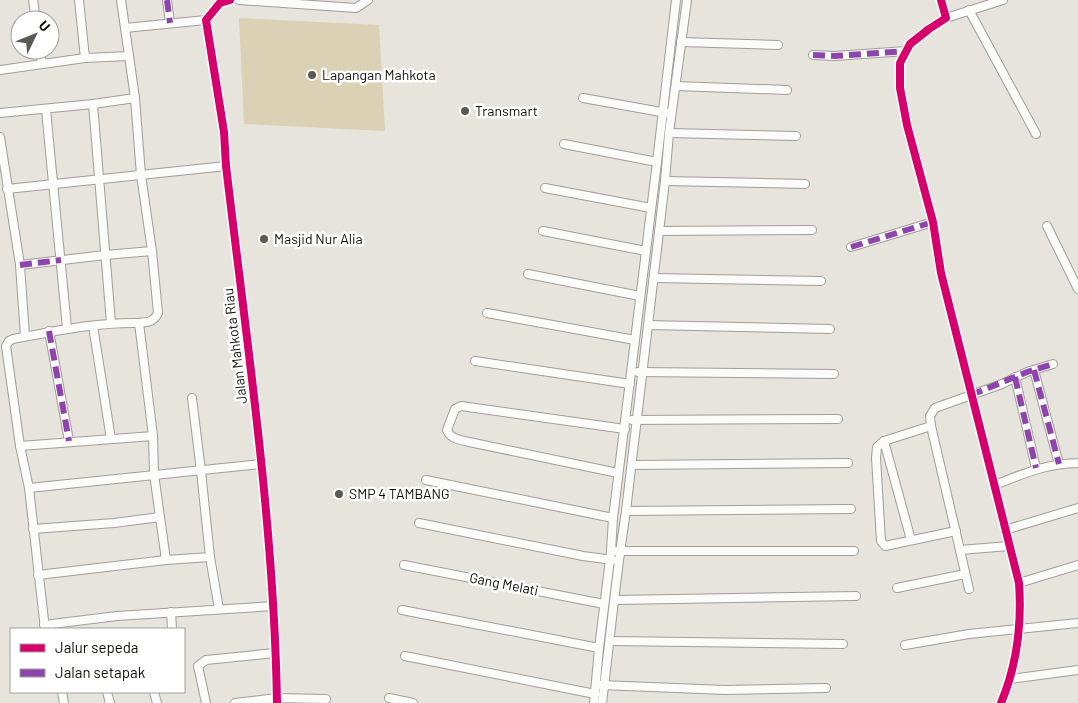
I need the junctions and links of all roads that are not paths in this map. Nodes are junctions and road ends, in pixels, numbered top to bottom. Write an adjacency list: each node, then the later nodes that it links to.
1 (79, 0): 21 (street)
2 (121, 0): 15 (street)
3 (167, 0): 14 (street)
4 (230, 0): 13 (street)
5 (239, 0): 6 (street)
6 (368, 0)
7 (676, 0): 31 (street)
8 (687, 0): 16 (street)
9 (941, 0): 12 (street)
10 (1003, 0): 11 (street)
11 (969, 10): 12 (street); 35 (street)
12 (946, 18): 18 (street)
13 (206, 20): 14 (street); 41 (street, Jalan Mahkota Riau)
14 (170, 23): 15 (street)
15 (125, 28): 20 (street)
16 (681, 42): 17 (street); 25 (street)
17 (778, 46)
18 (906, 51): 19 (street); 50 (street)
19 (813, 55)
20 (128, 56): 21 (street); 27 (street)
21 (85, 58): 23 (street)
22 (41, 60): 23 (street)
23 (42, 64): 24 (street)
24 (0, 70)
25 (676, 86): 26 (street); 33 (street)
26 (787, 90)
27 (135, 98): 29 (street); 42 (street)
28 (583, 98): 31 (street)
29 (92, 104): 30 (street); 43 (street)
30 (46, 110): 32 (street); 45 (street)
31 (662, 112): 33 (street); 40 (street)
32 (0, 113)
33 (672, 113): 34 (street)
34 (669, 133): 36 (street); 39 (street)
35 (1036, 134)
36 (796, 136)
37 (0, 137): 48 (street)
38 (564, 144): 40 (street)
39 (667, 155): 40 (street); 44 (street)
40 (658, 159): 49 (street)
41 (226, 166): 42 (street); 98 (street, Jalan Mahkota Riau)
42 (141, 175): 43 (street); 56 (street)
43 (98, 180): 45 (street); 58 (street)
44 (665, 181): 46 (street); 54 (street)
45 (53, 184): 48 (street); 59 (street)
46 (804, 184)
47 (545, 188): 49 (street)
48 (7, 190): 60 (street)
49 (651, 208): 57 (street)
50 (933, 222): 55 (street); 84 (street)
51 (1046, 226): 64 (street)
52 (812, 230): 54 (street)
53 (542, 231): 57 (street)
54 (659, 232): 62 (street)
55 (851, 247)
56 (152, 251): 58 (street); 68 (street)
57 (646, 251): 65 (street)
58 (104, 254): 59 (street); 67 (street)
59 (61, 260): 60 (street); 71 (street)
60 (20, 265): 74 (street)
61 (528, 274): 65 (street)
62 (654, 278): 63 (street); 69 (street)
63 (821, 281)
64 (1078, 289)
65 (640, 296): 75 (street)
66 (488, 313): 75 (street)
67 (111, 322): 68 (street); 70 (street)
68 (139, 323): 91 (street)
69 (648, 325): 72 (street); 80 (street)
70 (93, 326): 71 (street); 92 (street)
71 (67, 328): 73 (street)
72 (830, 329)
73 (49, 331): 74 (street); 93 (street)
74 (25, 336): 95 (street)
75 (635, 340): 79 (street)
76 (475, 361): 83 (street)
77 (1054, 364): 78 (street)
78 (1034, 370): 82 (street); 99 (street)
79 (631, 371): 80 (street); 83 (street)
80 (643, 373): 81 (street); 88 (street)
81 (834, 374)
82 (1015, 377): 84 (street); 101 (street)
83 (630, 384): 87 (street)
84 (971, 395): 89 (street); 106 (street)
85 (192, 398): 102 (street)
86 (838, 418): 88 (street)
87 (626, 419): 88 (street); 90 (street)
88 (637, 420): 100 (street)
89 (931, 426): 94 (street); 116 (street)
90 (624, 429): 103 (street); 103 (street)
91 (153, 436): 92 (street); 104 (street)
92 (110, 439): 93 (street)
93 (69, 441): 95 (street)
94 (884, 441): 117 (street); 117 (street)
95 (20, 446): 107 (street)
96 (848, 463): 100 (street)
97 (1078, 463): 99 (street)
98 (261, 464): 102 (street); 135 (street, Jalan Mahkota Riau)
99 (1059, 464): 101 (street)
100 (632, 465): 110 (street)
101 (1036, 468): 106 (street)
102 (202, 471): 104 (street); 122 (street)
103 (618, 473): 112 (street)
104 (154, 474): 107 (street); 111 (street)
105 (426, 480): 112 (street)
106 (995, 485): 115 (street)
107 (30, 488): 114 (street)
108 (1078, 508): 115 (street)
109 (852, 509): 110 (street)
110 (626, 511): 121 (street)
111 (160, 516): 114 (street); 124 (street)
112 (613, 518): 123 (street)
113 (418, 523): 123 (street)
114 (33, 529): 128 (street)
115 (1005, 530): 118 (street)
116 (956, 531): 117 (street); 119 (street)
117 (911, 540)
118 (1009, 546): 119 (street); 129 (street)
119 (960, 550): 127 (street)
120 (854, 551): 121 (street)
121 (620, 552): 123 (street)
122 (210, 557): 124 (street); 136 (street)
123 (613, 557): 133 (street); 134 (street)
124 (166, 560): 128 (street)
125 (404, 565): 134 (street, Gang Melati)
126 (1078, 565): 129 (street)
127 (966, 574): 130 (street); 131 (street)
128 (38, 575): 140 (street)
129 (1019, 583): 142 (street)
130 (897, 588)
131 (969, 589)
132 (856, 596): 133 (street)
133 (615, 600): 143 (street)
134 (604, 604): 146 (street)
135 (274, 606): 136 (street); 147 (street, Jalan Mahkota Riau)
136 (219, 609): 138 (street)
137 (402, 610): 146 (street)
138 (171, 612): 140 (street); 141 (street)
139 (1078, 623): 142 (street)
140 (45, 627)
141 (172, 628)
142 (1020, 630): 145 (street); 150 (street)
143 (610, 641): 144 (street); 152 (street)
144 (843, 644)
145 (905, 645)
146 (599, 648): 151 (street)
147 (275, 653): 157 (street, Jalan Mahkota Riau); 158 (street)
148 (404, 656): 154 (street)
149 (1078, 670): 150 (street)
150 (1011, 679): 163 (street)
151 (596, 684): 152 (street); 154 (street)
152 (605, 685): 153 (street); 162 (street)
153 (826, 688)
154 (595, 694): 161 (street)
155 (389, 698): 160 (street)
156 (326, 699): 157 (street)
157 (277, 700): 159 (street)
158 (206, 703)
159 (235, 703)
160 (413, 703)
161 (594, 703)
162 (602, 703)
163 (1001, 703)

